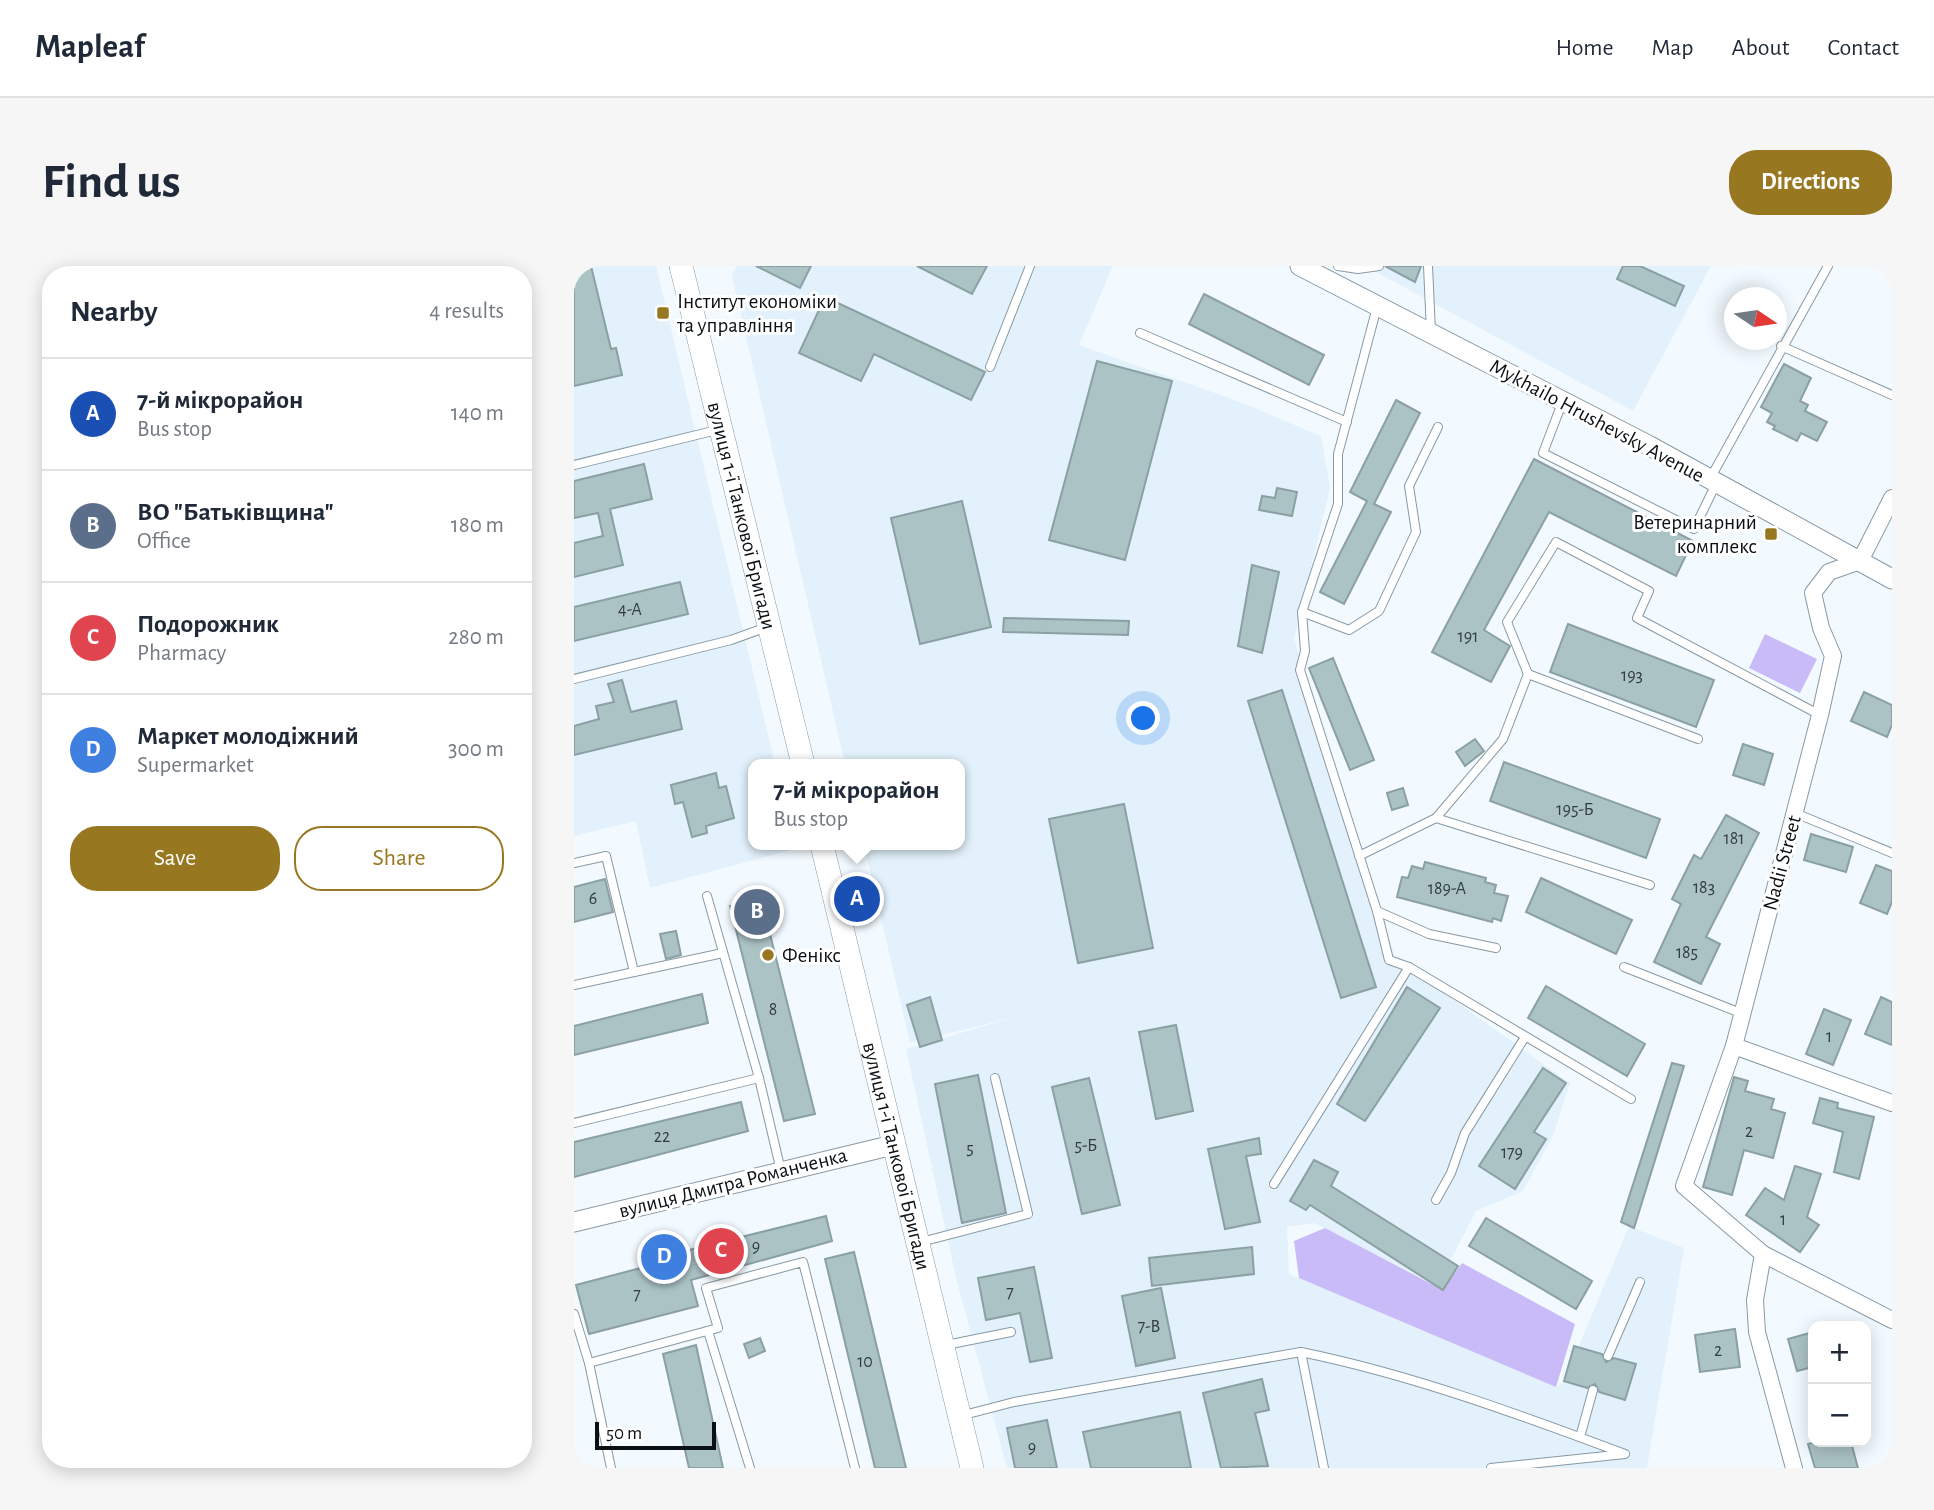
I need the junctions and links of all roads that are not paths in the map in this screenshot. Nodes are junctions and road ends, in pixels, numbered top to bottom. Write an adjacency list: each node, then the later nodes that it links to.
1 (681, 266): 19 (main road, вулиця 1-ї Танкової Бригади)
2 (1030, 266): 14 (lane)
3 (1300, 266): 8 (street, Mykhailo Hrushevsky Avenue)
4 (1338, 266): 5 (lane)
5 (1379, 266)
6 (1428, 266): 10 (lane)
7 (1828, 266): 11 (lane)
8 (1377, 307): 10 (street, Mykhailo Hrushevsky Avenue); 17 (lane)
9 (1140, 333): 17 (lane)
10 (1432, 335): 16 (street, Mykhailo Hrushevsky Avenue)
11 (1787, 336)
12 (1787, 349): 15 (lane)
13 (1779, 350): 21 (lane)
14 (990, 367)
15 (1892, 395)
16 (1563, 400): 21 (street, Mykhailo Hrushevsky Avenue); 21 (lane)
17 (1347, 422): 25 (lane)
18 (1438, 427): 25 (lane)
19 (722, 428): 20 (lane); 26 (main road, вулиця 1-ї Танкової Бригади)
20 (574, 465)
21 (1713, 482): 23 (street, Mykhailo Hrushevsky Avenue)
22 (1892, 498): 23 (street)
23 (1860, 561): 24 (street, Mykhailo Hrushevsky Avenue); 29 (street, Nadii Street)
24 (1892, 579)
25 (1302, 612): 36 (lane)
26 (770, 626): 28 (lane); 31 (main road, вулиця 1-ї Танкової Бригади)
27 (1528, 674): 29 (lane); 30 (lane); 33 (lane)
28 (574, 679)
29 (1820, 715): 32 (street, Nadii Street)
30 (1698, 739)
31 (802, 759)
32 (1795, 813): 35 (lane); 47 (street, Nadii Street)
33 (1436, 818): 36 (lane); 38 (lane)
34 (823, 850): 55 (main road, вулиця 1-ї Танкової Бригади)
35 (1892, 853)
36 (1360, 856): 40 (lane)
37 (574, 863): 45 (lane)
38 (1650, 885)
39 (707, 896): 42 (lane)
40 (1377, 911): 41 (lane); 43 (lane)
41 (1496, 948)
42 (723, 953): 45 (lane); 50 (lane)
43 (1409, 967): 48 (lane); 57 (lane)
44 (1624, 967): 47 (lane)
45 (634, 972): 46 (lane)
46 (574, 985)
47 (1743, 1014): 49 (street, Nadii Street)
48 (1525, 1037): 52 (lane); 58 (lane)
49 (1734, 1046): 53 (street); 61 (street, Nadii Street)
50 (759, 1078): 54 (lane); 56 (lane)
51 (995, 1078): 60 (lane)
52 (1631, 1099)
53 (1892, 1103)
54 (574, 1123)
55 (893, 1145): 56 (street, вулиця Дмитра Романченка); 60 (main road, вулиця 1-ї Танкової Бригади)
56 (781, 1171): 59 (street, вулиця Дмитра Романченка)
57 (1274, 1184)
58 (1436, 1200)
59 (574, 1222)
60 (918, 1243): 67 (main road, вулиця 1-ї Танкової Бригади)
61 (1763, 1254): 64 (street); 80 (street)
62 (1640, 1282): 69 (lane)
63 (574, 1314): 70 (lane)
64 (1892, 1320)
65 (708, 1331): 70 (lane); 75 (lane); 76 (lane)
66 (1011, 1332): 67 (lane)
67 (943, 1345): 72 (main road, вулиця 1-ї Танкової Бригади)
68 (1301, 1352): 72 (lane); 73 (lane); 78 (lane)
69 (1608, 1356)
70 (589, 1363): 74 (lane)
71 (1593, 1390): 73 (lane)
72 (960, 1416): 77 (main road, вулиця 1-ї Танкової Бригади)
73 (1580, 1437): 79 (lane)
74 (611, 1468)
75 (750, 1468)
76 (855, 1468)
77 (972, 1468)
78 (1324, 1468)
79 (1491, 1468)
80 (1794, 1468)

